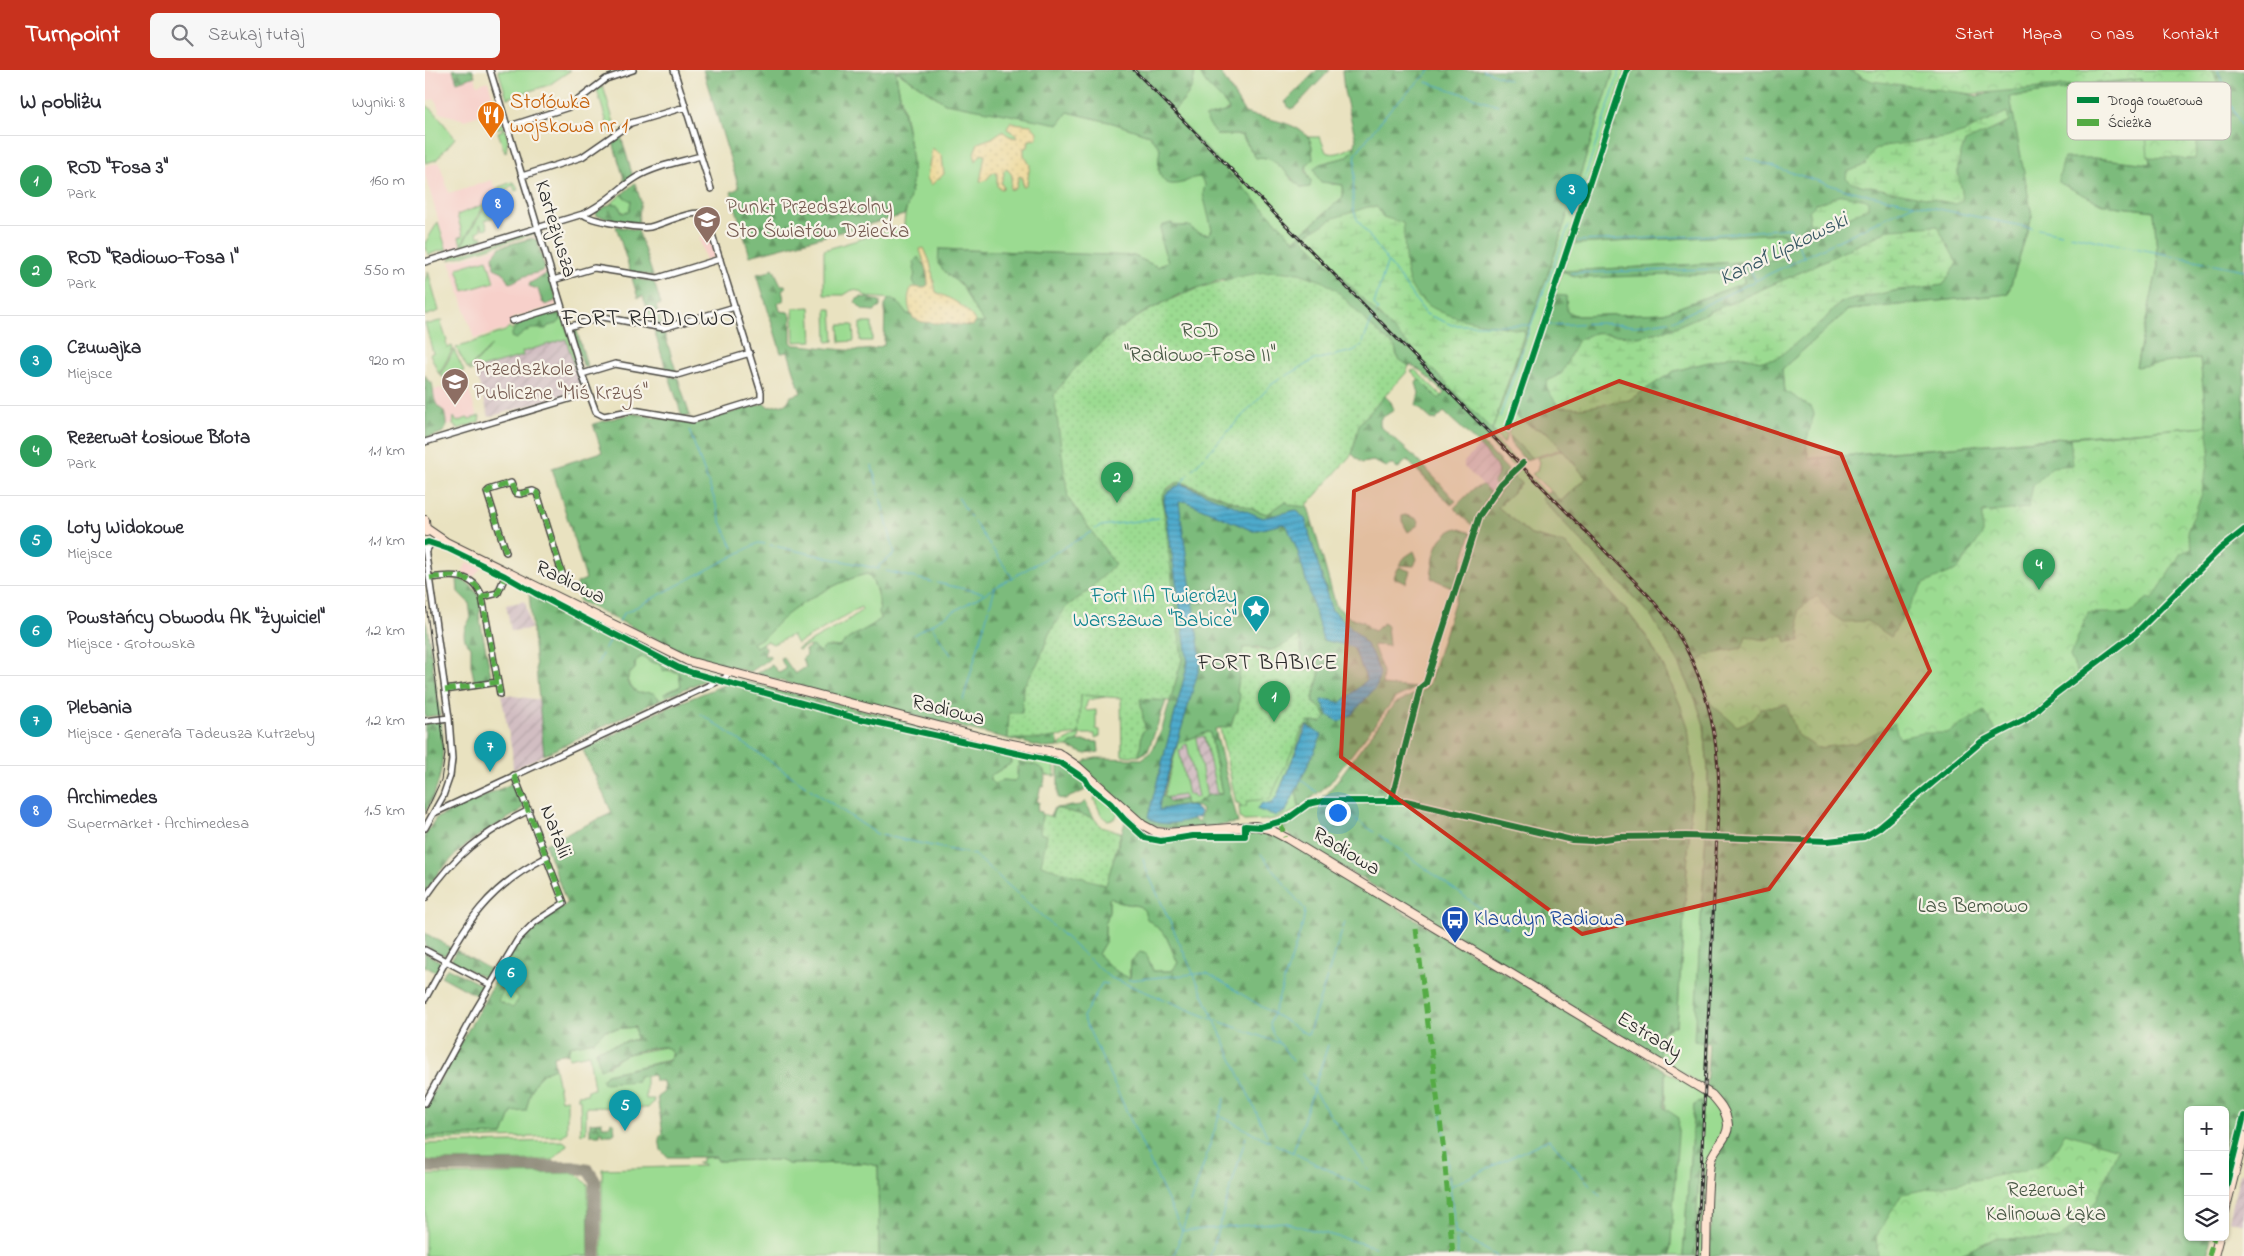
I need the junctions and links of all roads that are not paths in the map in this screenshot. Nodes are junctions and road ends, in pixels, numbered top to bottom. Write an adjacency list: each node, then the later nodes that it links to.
1 (490, 70): 5 (street, Kartezjusza)
2 (633, 70): 5 (street)
3 (674, 70): 4 (street)
4 (685, 107): 6 (street); 7 (street)
5 (507, 127): 7 (street, Kartezjusza)
6 (700, 156): 8 (street); 9 (street)
7 (522, 176): 10 (street, Kartezjusza)
8 (711, 189)
9 (583, 214): 10 (street); 11 (street)
10 (537, 227): 12 (street); 13 (street, Kartezjusza)
11 (720, 259): 13 (street); 15 (street)
12 (425, 262)
13 (553, 280): 14 (street, Kartezjusza)
14 (561, 306): 16 (street); 17 (street, Kartezjusza)
15 (735, 307): 17 (street); 18 (street)
16 (512, 321)
17 (568, 327): 19 (street, Kartezjusza)
18 (749, 353): 19 (street); 20 (street, Kartezjusza)
19 (583, 374): 20 (street, Kartezjusza)
20 (589, 393): 21 (street)
21 (425, 442)
22 (425, 520): 23 (main road)
23 (426, 533): 24 (main road, Radiowa); 25 (main road, Radiowa)
24 (437, 540): 25 (main road, Radiowa); 26 (street)
25 (446, 542): 28 (main road, Radiowa)
26 (425, 549): 29 (street)
27 (506, 552): 30 (street)
28 (507, 572): 31 (street); 32 (main road, Radiowa)
29 (430, 578): 31 (street); 34 (street)
30 (565, 583)
31 (482, 597): 33 (street)
32 (729, 672): 38 (street); 46 (main road, Radiowa)
33 (498, 682): 34 (street); 35 (street)
34 (445, 690): 36 (street)
35 (500, 694)
36 (449, 718): 37 (street); 39 (street)
37 (425, 721)
38 (515, 775): 40 (street); 41 (street, Natalii)
39 (443, 796): 40 (street); 42 (street)
40 (459, 802): 42 (street)
41 (529, 810): 44 (street, Natalii); 45 (street)
42 (434, 813): 43 (street)
43 (425, 828)
44 (547, 857): 48 (street); 49 (street, Natalii)
45 (425, 898)
46 (1421, 918): 55 (main road, Estrady)
47 (425, 950): 48 (street)
48 (446, 962): 49 (street); 50 (street)
49 (491, 985): 51 (street)
50 (425, 999)
51 (425, 1104)
52 (2244, 1136): 53 (main road)
53 (2229, 1196)
54 (2218, 1241): 56 (main road)
55 (1706, 1256)
56 (2214, 1256)

